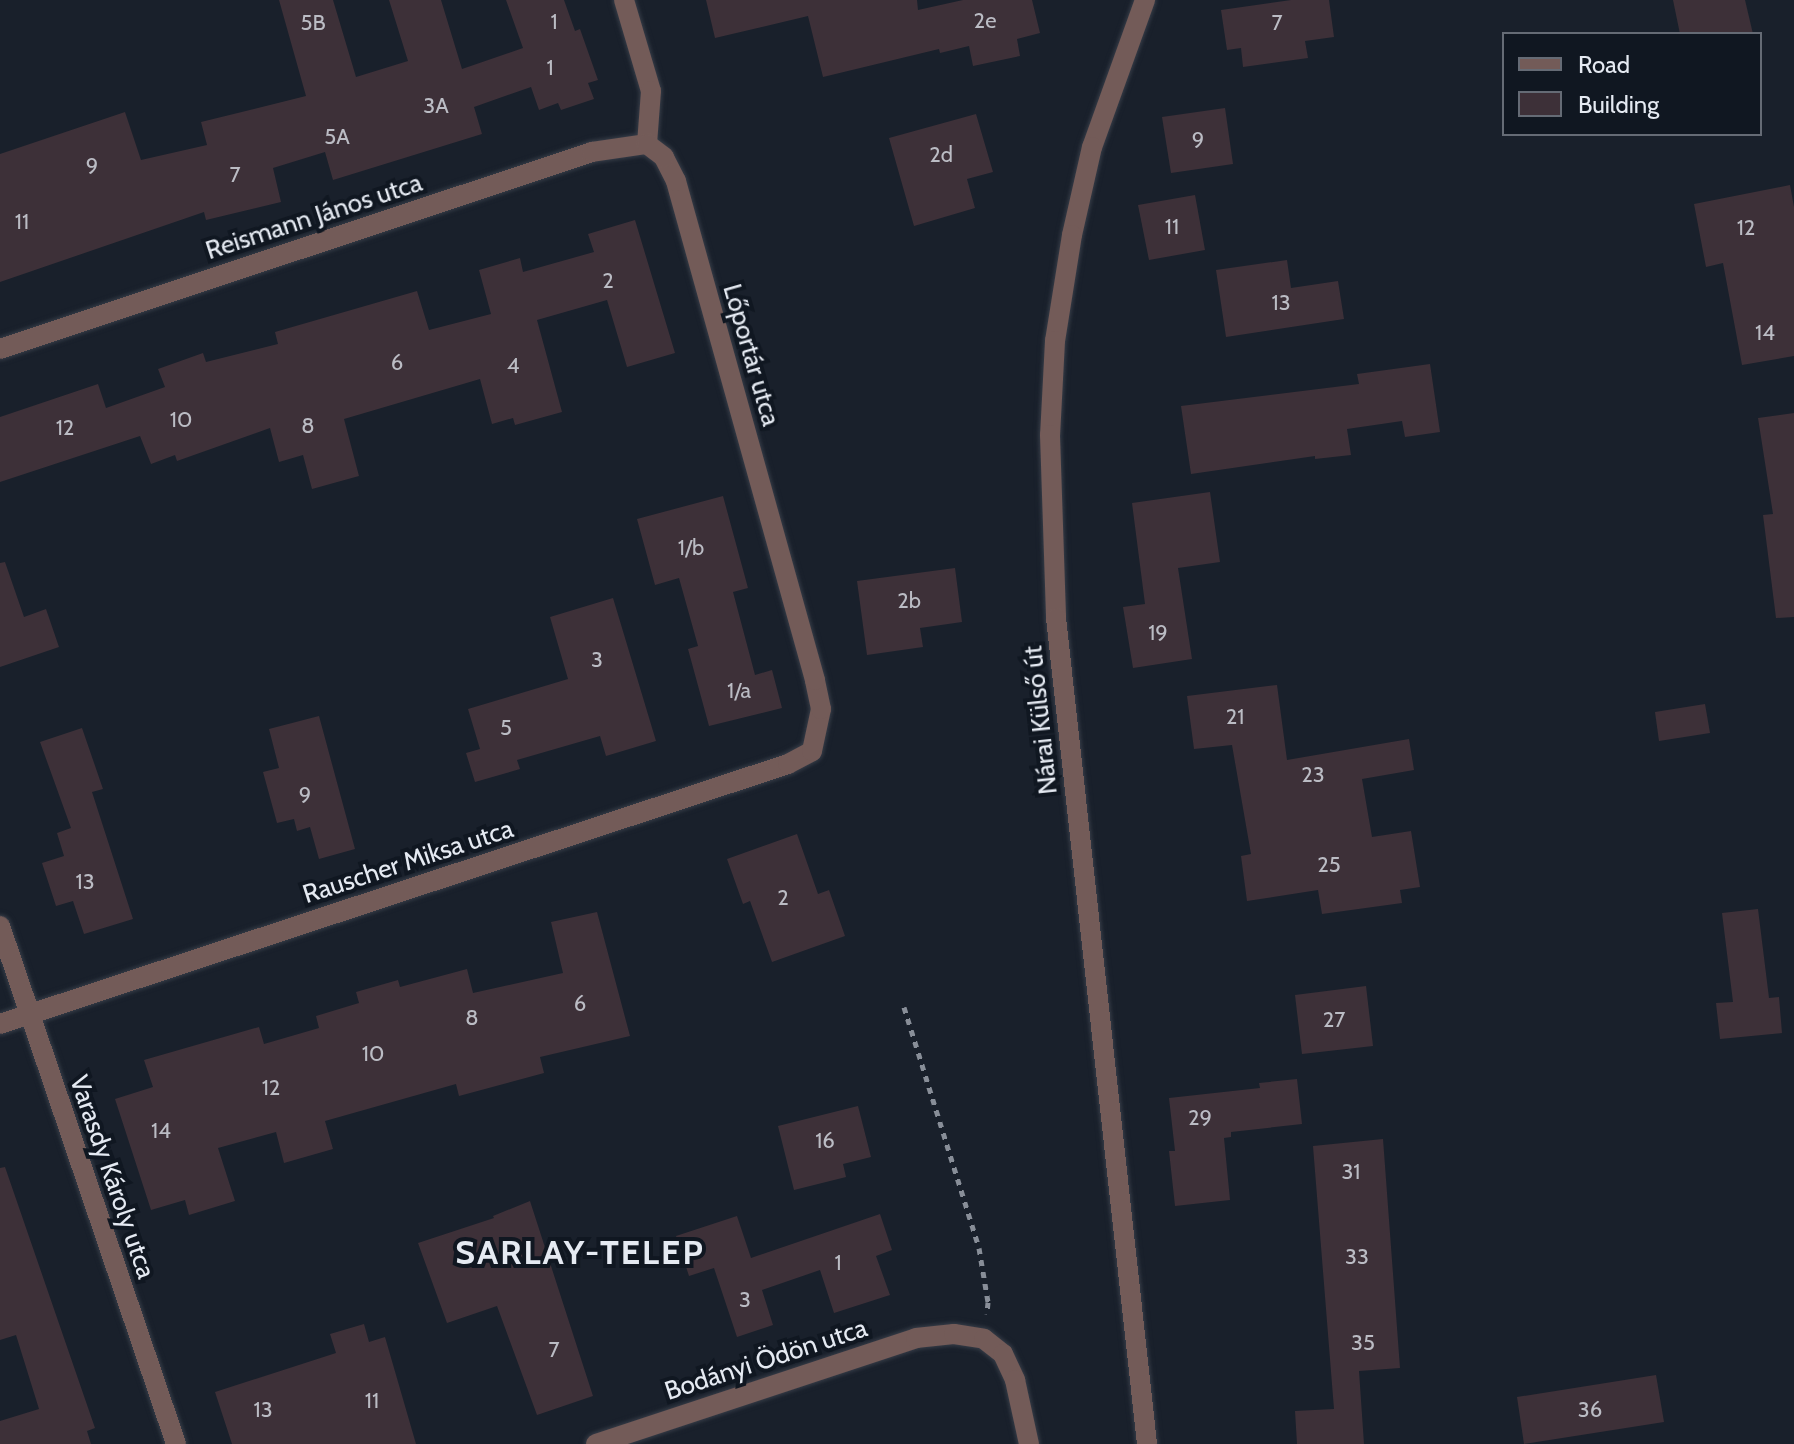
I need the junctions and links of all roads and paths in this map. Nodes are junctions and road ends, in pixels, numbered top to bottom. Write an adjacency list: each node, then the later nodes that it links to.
1 (624, 0): 3 (street)
2 (1145, 0): 14 (street, Nárai Külső út)
3 (647, 144): 4 (street, Reismann János utca); 5 (street, Lőportár utca)
4 (0, 349)
5 (818, 733): 8 (street, Rauscher Miksa utca)
6 (0, 926): 8 (street, Varasdy Károly utca)
7 (904, 1007): 10 (path)
8 (28, 1015): 9 (street, Rauscher Miksa utca); 11 (street, Varasdy Károly utca)
9 (0, 1024)
10 (984, 1339): 12 (street, Bodányi Ödön utca); 13 (street)
11 (176, 1444)
12 (596, 1444)
13 (1029, 1444)
14 (1147, 1444)

